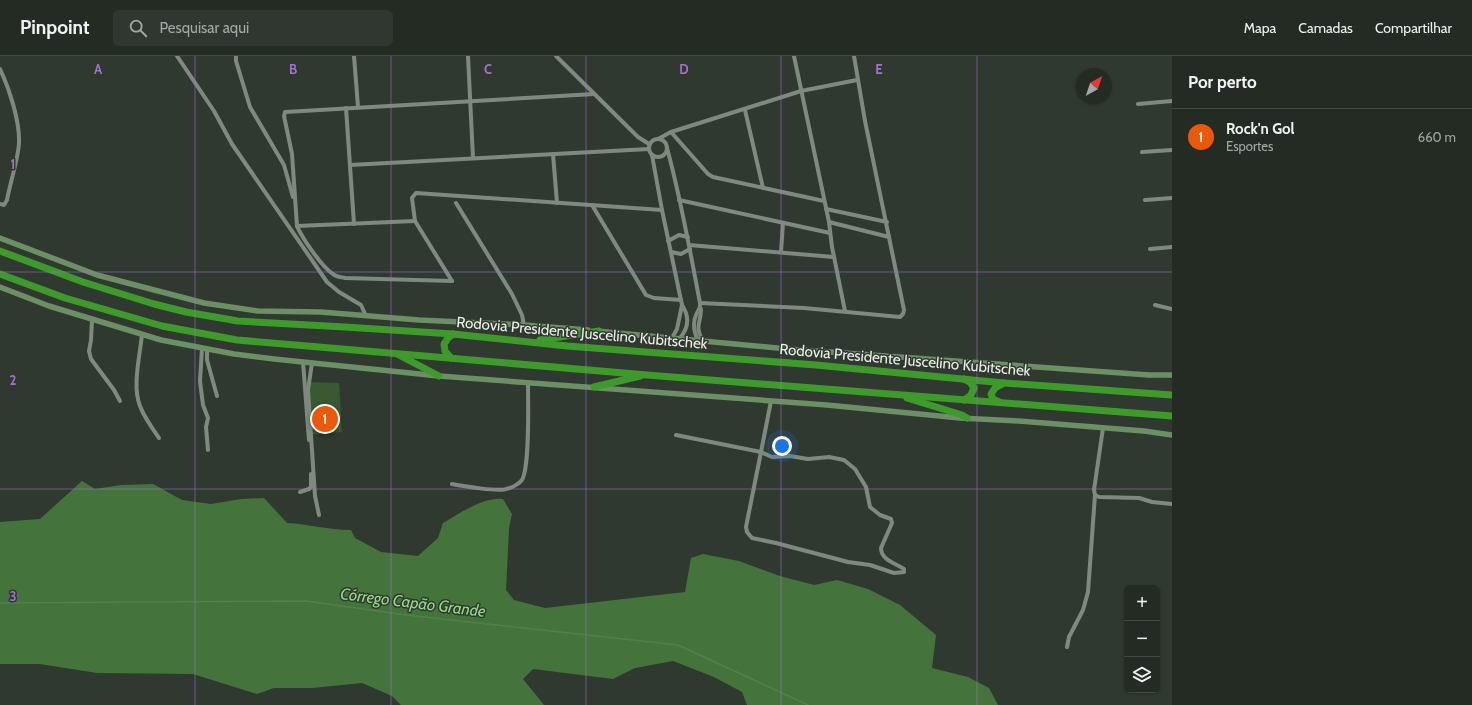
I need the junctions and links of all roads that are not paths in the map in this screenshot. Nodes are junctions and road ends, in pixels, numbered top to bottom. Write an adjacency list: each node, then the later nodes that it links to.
1 (176, 56): 66 (street)
2 (236, 56): 36 (street)
3 (354, 56): 16 (street)
4 (468, 56): 12 (street)
5 (556, 56): 11 (street)
6 (794, 56): 10 (street)
7 (854, 56): 9 (street)
8 (0, 68): 35 (street)
9 (858, 80): 10 (street); 42 (street)
10 (801, 91): 17 (street); 32 (street)
11 (594, 94): 12 (street); 21 (street)
12 (470, 101): 16 (street); 26 (street)
13 (1172, 101): 14 (street)
14 (1138, 104)
15 (346, 108): 16 (street); 27 (street); 36 (street)
16 (358, 108)
17 (745, 110): 18 (street); 28 (street)
18 (671, 132): 19 (street); 20 (street); 28 (street)
19 (658, 139): 20 (street); 21 (street)
20 (666, 145): 25 (street); 30 (street)
21 (649, 147): 24 (street); 25 (street)
22 (1172, 150): 23 (street)
23 (1142, 152)
24 (553, 154): 26 (street); 34 (street)
25 (652, 155): 39 (street)
26 (473, 158): 27 (street)
27 (350, 165): 44 (street)
28 (763, 188): 32 (street)
29 (1172, 198): 31 (street)
30 (679, 200): 43 (street); 47 (street)
31 (1145, 200)
32 (824, 201): 38 (street)
33 (456, 203): 71 (street)
34 (557, 203): 37 (street); 40 (street)
35 (0, 204)
36 (296, 205): 45 (street)
37 (592, 205): 39 (street); 60 (street)
38 (826, 209): 41 (street); 42 (street)
39 (662, 210): 50 (street)
40 (415, 221): 44 (street); 45 (street)
41 (829, 222): 46 (street); 48 (street)
42 (886, 222): 48 (street)
43 (783, 223): 46 (street); 56 (street)
44 (354, 224): 45 (street)
45 (297, 226)
46 (830, 234): 57 (street)
47 (688, 237): 50 (street); 51 (street)
48 (889, 237): 64 (street)
49 (0, 238): 66 (main road)
50 (668, 241): 55 (street)
51 (690, 247): 55 (street); 56 (street); 61 (street)
52 (1172, 247): 53 (street)
53 (1150, 249)
54 (0, 250): 74 (highway, Rodovia Presidente Juscelino Kubitschek)
55 (671, 252): 60 (street)
56 (781, 252): 57 (street)
57 (834, 257): 64 (street)
58 (0, 274): 80 (highway)
59 (0, 287): 68 (main road)
60 (681, 302): 65 (street); 75 (street)
61 (700, 305): 64 (street); 67 (street); 77 (street)
62 (1155, 305): 63 (street)
63 (1172, 309)
64 (845, 311)
65 (687, 315): 67 (street); 69 (street)
66 (366, 316): 71 (main road)
67 (696, 316): 70 (street)
68 (92, 319): 73 (main road); 95 (street)
69 (688, 322): 70 (street); 76 (street)
70 (694, 322): 77 (street)
71 (524, 325): 72 (main road)
72 (600, 331): 75 (main road); 78 (highway)
73 (142, 334): 79 (main road); 103 (street)
74 (453, 334): 78 (highway, Rodovia Presidente Juscelino Kubitschek); 81 (highway)
75 (672, 338): 76 (main road)
76 (679, 339): 77 (main road)
77 (700, 341): 86 (main road)
78 (529, 342): 87 (highway, Rodovia Presidente Juscelino Kubitschek)
79 (204, 349): 82 (main road); 93 (street); 104 (street)
80 (394, 352): 81 (highway); 85 (highway)
81 (451, 358): 84 (highway)
82 (302, 362): 83 (main road); 107 (street)
83 (312, 363): 85 (main road); 110 (street)
84 (647, 374): 90 (highway); 91 (highway)
85 (439, 376): 88 (main road)
86 (1172, 376)
87 (963, 379): 89 (highway, Rodovia Presidente Juscelino Kubitschek); 94 (highway)
88 (528, 382): 90 (main road); 106 (street)
89 (1004, 383): 92 (highway, Rodovia Presidente Juscelino Kubitschek); 97 (highway)
90 (594, 387): 96 (main road)
91 (898, 394): 94 (highway); 99 (highway)
92 (1172, 395)
93 (217, 396)
94 (964, 400): 97 (highway)
95 (120, 401)
96 (771, 401): 99 (main road); 105 (street)
97 (1001, 403): 98 (highway)
98 (1172, 416)
99 (967, 418): 100 (main road)
100 (1104, 428): 102 (main road); 108 (street)
101 (676, 435): 105 (street)
102 (1172, 435)
103 (159, 438)
104 (208, 450)
105 (761, 452): 105 (street)
106 (452, 484)
107 (300, 492)
108 (1095, 495): 109 (street); 111 (street)
109 (1172, 504)
110 (319, 515)
111 (1067, 647)

